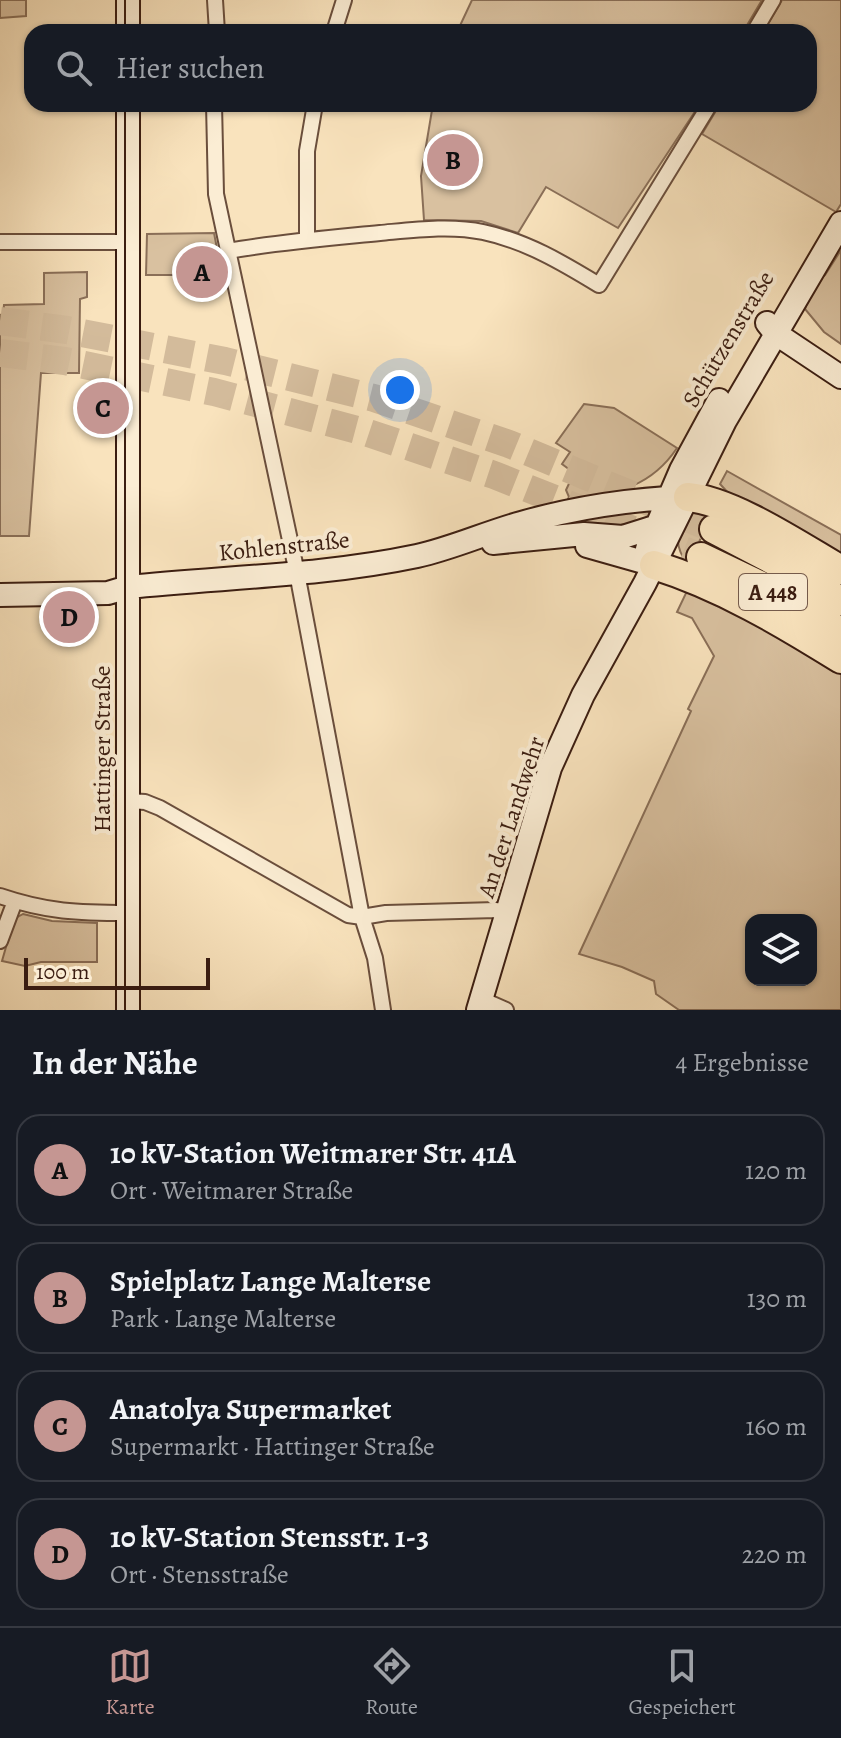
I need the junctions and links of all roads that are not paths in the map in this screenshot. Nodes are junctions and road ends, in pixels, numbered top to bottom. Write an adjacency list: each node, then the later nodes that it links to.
1 (128, 0): 5 (street)
2 (215, 0): 6 (street)
3 (344, 0): 7 (street)
4 (773, 0): 8 (street)
5 (128, 24)
6 (216, 24)
7 (336, 24)
8 (759, 24)
9 (128, 112): 17 (street, Hattinger Straße)
10 (214, 112): 18 (street)
11 (314, 112): 15 (street)
12 (705, 112): 15 (street)
13 (841, 214): 19 (street, Schützenstraße)
14 (841, 223): 19 (street, Schützenstraße)
15 (307, 239): 18 (street)
16 (0, 242): 17 (street)
17 (128, 242): 29 (street, Hattinger Straße)
18 (228, 251): 28 (street)
19 (774, 326): 20 (street); 21 (street); 23 (street, Schützenstraße)
20 (841, 361)
21 (841, 377)
22 (716, 517): 23 (highway); 27 (highway); 31 (highway, A 448)
23 (665, 530): 24 (street, Kohlenstraße); 24 (street, Kohlenstraße); 25 (street, Kohlenstraße); 26 (highway); 37 (street, An der Landwehr)
24 (534, 538): 25 (street, Kohlenstraße)
25 (444, 549): 28 (street, Kohlenstraße)
26 (694, 567): 32 (highway, A 448); 33 (highway)
27 (841, 570)
28 (297, 573): 29 (street, Kohlenstraße); 38 (street)
29 (128, 587): 30 (street, Kohlenstraße); 34 (street, Hattinger Straße)
30 (0, 595)
31 (841, 601)
32 (841, 632)
33 (841, 659)
34 (128, 801): 36 (street, Hattinger Straße); 38 (street)
35 (7, 898): 36 (street); 39 (street)
36 (128, 913): 41 (street, Hattinger Straße)
37 (507, 913): 38 (street); 40 (street, An der Landwehr)
38 (362, 917): 42 (street)
39 (0, 941)
40 (480, 1004): 43 (street)
41 (128, 1010)
42 (383, 1010)
43 (506, 1010)

